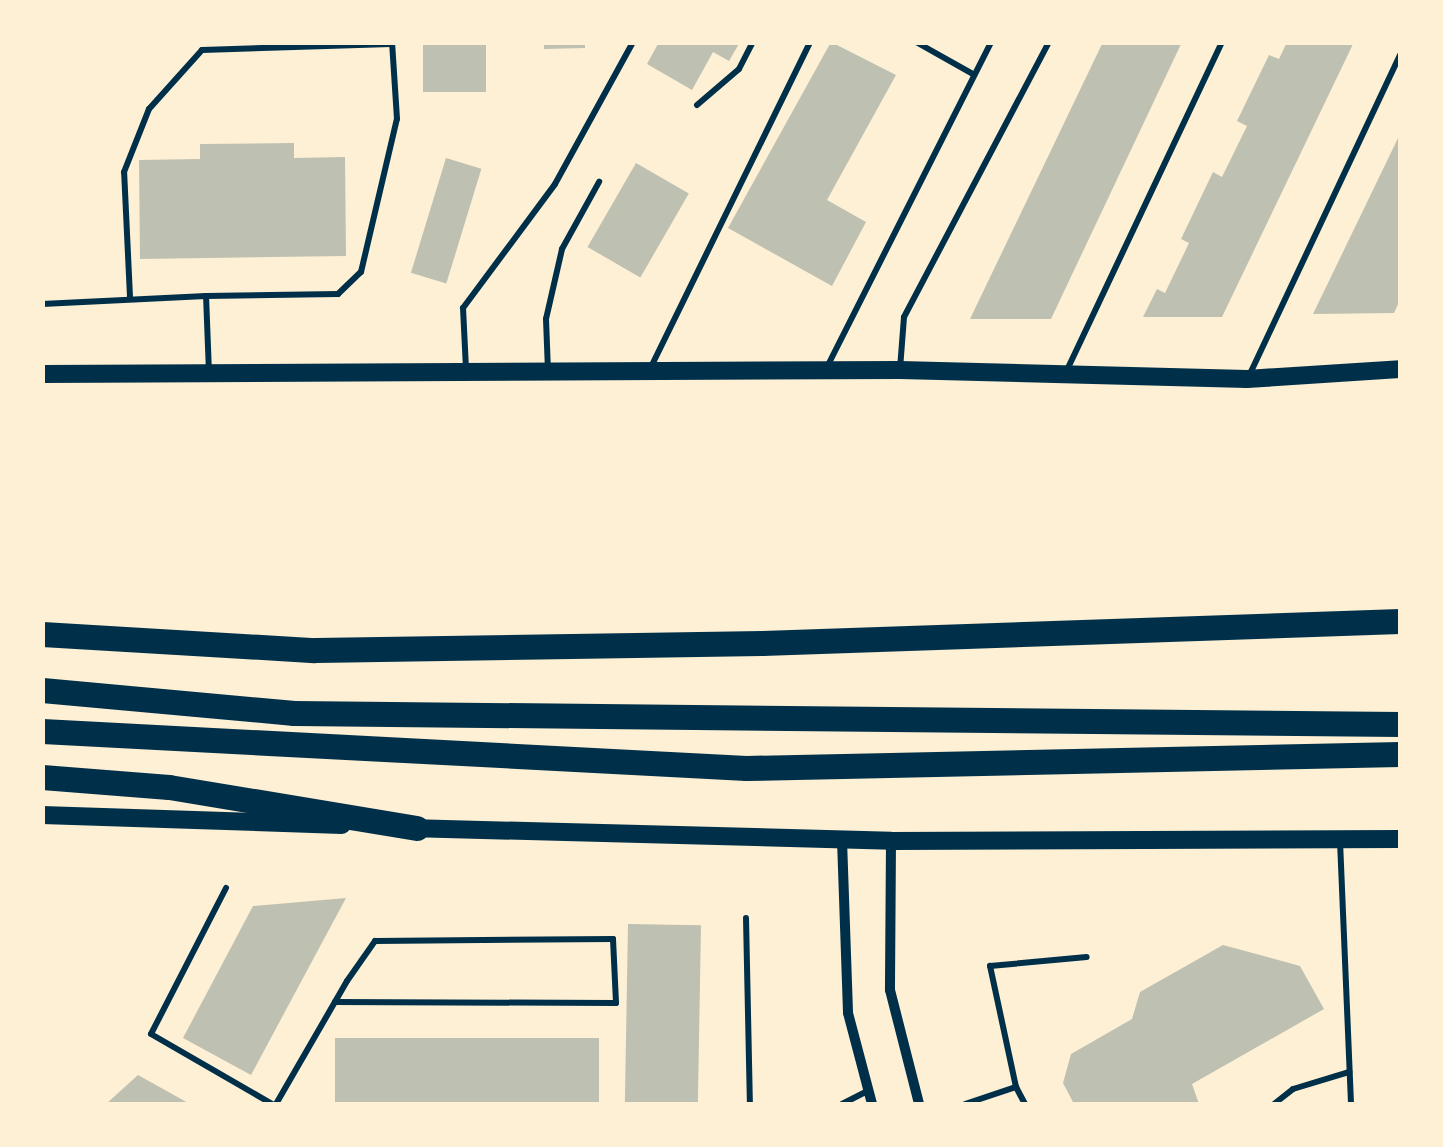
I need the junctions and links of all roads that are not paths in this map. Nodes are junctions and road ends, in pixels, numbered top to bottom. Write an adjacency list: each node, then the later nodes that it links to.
1 (633, 42): 21 (lane)
2 (754, 42): 11 (lane)
3 (810, 42): 16 (lane)
4 (916, 42): 10 (lane)
5 (992, 42): 10 (lane)
6 (1049, 42): 18 (lane)
7 (1222, 42): 20 (lane)
8 (392, 43): 13 (lane); 14 (lane)
9 (1400, 55): 25 (lane)
10 (972, 74): 17 (lane)
11 (697, 105)
12 (599, 182): 22 (lane)
13 (206, 296): 14 (lane); 24 (lane)
14 (130, 297): 15 (lane)
15 (42, 304)
16 (649, 370): 17 (main road); 22 (main road)
17 (826, 370): 18 (main road)
18 (900, 370): 20 (main road)
19 (1400, 370): 25 (main road)
20 (1066, 371): 25 (main road)
21 (466, 372): 22 (main road); 24 (main road)
22 (548, 372)
23 (42, 374): 24 (main road)
24 (208, 374)
25 (1247, 379)
26 (1400, 621): 27 (highway)
27 (42, 634)
28 (42, 690): 29 (highway)
29 (1400, 724)
30 (42, 731): 31 (highway)
31 (1400, 754)
32 (42, 777): 34 (highway)
33 (42, 815): 34 (main road)
34 (417, 828): 36 (main road)
35 (1400, 839): 37 (main road)
36 (842, 840): 38 (main road); 45 (street)
37 (1340, 840): 38 (main road); 43 (lane)
38 (891, 841): 50 (street)
39 (226, 888): 46 (lane)
40 (746, 918): 47 (lane)
41 (1087, 958): 44 (lane)
42 (335, 1002): 42 (lane); 46 (lane)
43 (1349, 1072): 53 (lane); 54 (lane)
44 (1016, 1087): 51 (lane); 52 (lane)
45 (868, 1090): 48 (lane); 49 (street)
46 (274, 1104)
47 (750, 1104)
48 (842, 1104)
49 (872, 1104)
50 (919, 1104)
51 (965, 1104)
52 (1025, 1104)
53 (1274, 1104)
54 (1350, 1104)

